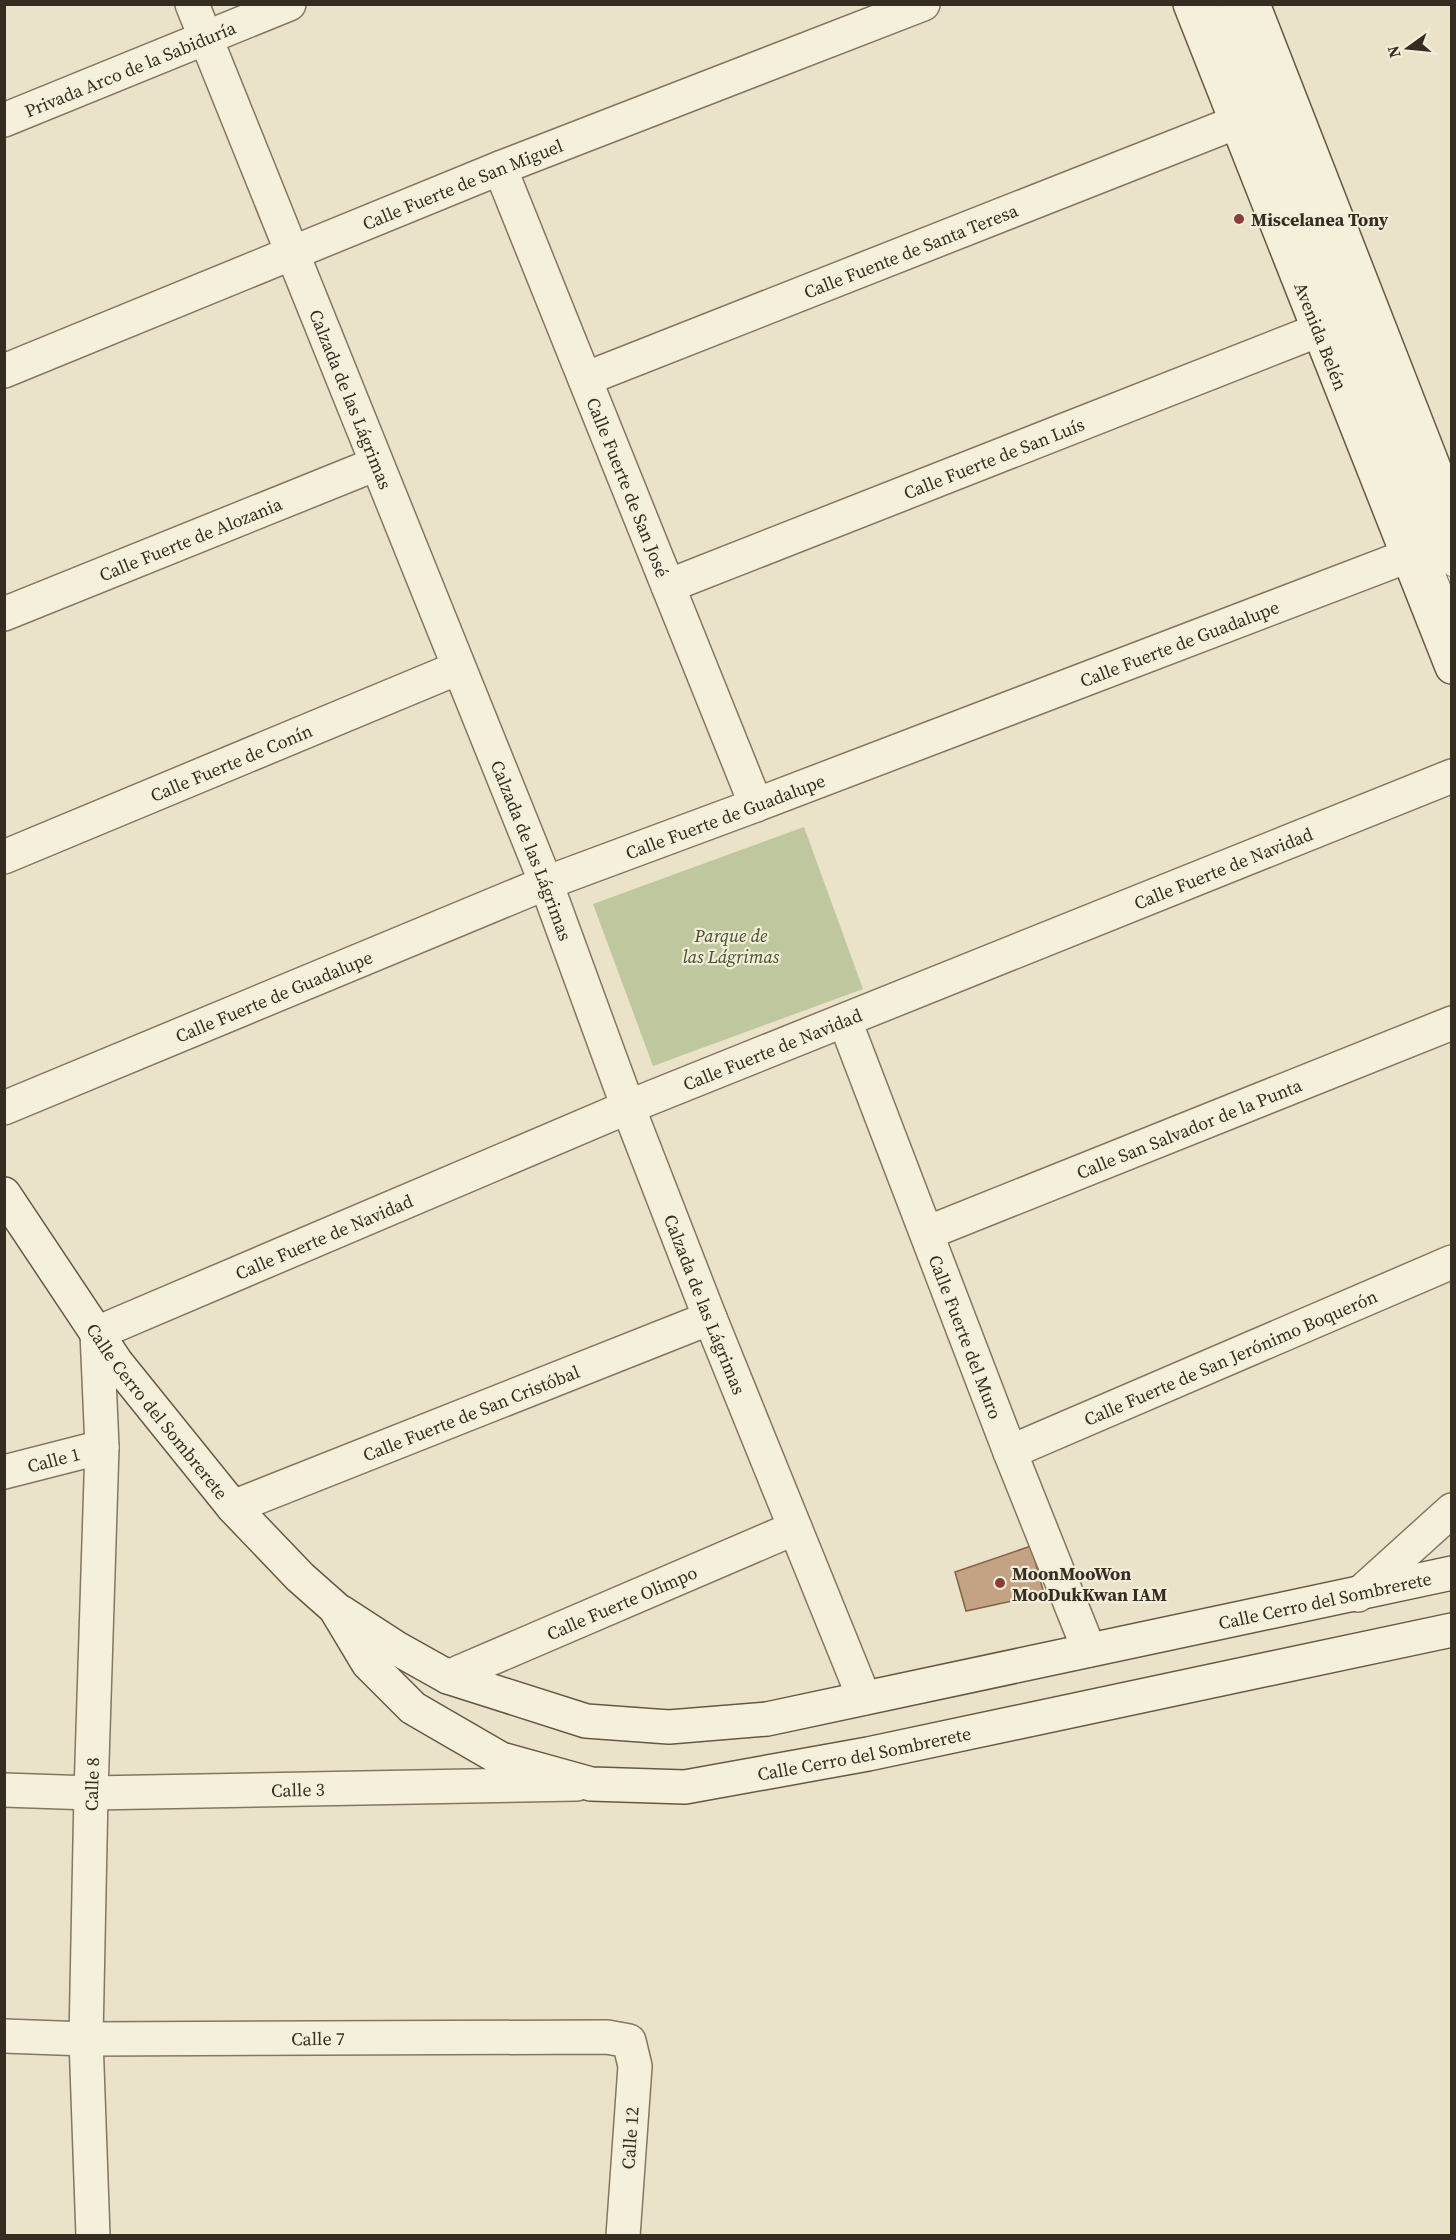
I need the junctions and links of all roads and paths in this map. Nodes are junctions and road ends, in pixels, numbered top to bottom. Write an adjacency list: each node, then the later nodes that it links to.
1 (192, 4): 8 (street, Calzada de las Lágrimas)
2 (289, 4): 8 (street, Privada Arco de la Sabiduría)
3 (923, 4): 11 (street, Calle Fuerte de San Miguel)
4 (1190, 4): 10 (street, Avenida Belén)
5 (1209, 4): 17 (lane)
6 (1230, 4): 17 (lane)
7 (1253, 4): 17 (street, Avenida Belén)
8 (206, 37): 9 (street, Privada Arco de la Sabiduría); 12 (street, Calzada de las Lágrimas)
9 (4, 120)
10 (1237, 123): 13 (street, Avenida Belén); 15 (street, Calle Fuente de Santa Teresa)
11 (500, 168): 12 (street, Calle Fuerte de San Miguel); 15 (street, Calle Fuerte de San José)
12 (292, 253): 14 (street, Calle Fuerte de San Miguel); 16 (street, Calzada de las Lágrimas)
13 (1318, 330): 17 (street, Avenida Belén); 18 (street, Calle Fuerte de San Luís)
14 (4, 371)
15 (585, 379): 18 (street, Calle Fuerte de San José)
16 (376, 464): 19 (street, Calle Fuerte de Alozania); 22 (street, Calzada de las Lágrimas)
17 (1438, 544): 20 (lane); 21 (street, Avenida Belén); 24 (street, Calle Fuerte de Guadalupe)
18 (668, 586): 24 (street, Calle Fuerte de San José)
19 (4, 614)
20 (1452, 617)
21 (1452, 667)
22 (458, 668): 25 (street, Calle Fuerte de Conín); 26 (street, Calzada de las Lágrimas)
23 (1452, 776): 27 (street, Calle Fuerte de Navidad)
24 (756, 805): 26 (street, Calle Fuerte de Guadalupe)
25 (4, 857)
26 (546, 883): 29 (street, Calzada de las Lágrimas); 30 (street, Calle Fuerte de Guadalupe)
27 (845, 1021): 29 (street, Calle Fuerte de Navidad); 32 (street, Calle Fuerte del Muro)
28 (1452, 1023): 32 (street, Calle San Salvador de la Punta)
29 (628, 1107): 34 (street, Calzada de las Lágrimas); 35 (street, Calle Fuerte de Navidad)
30 (4, 1108)
31 (7, 1203): 35 (street, Calle Cerro del Sombrerete)
32 (927, 1233): 37 (street, Calle Fuerte del Muro)
33 (1452, 1262): 37 (street, Calle Fuerte de San Jerónimo Boquerón)
34 (710, 1317): 39 (street, Calle Fuerte de San Cristóbal); 41 (street, Calzada de las Lágrimas)
35 (97, 1333): 36 (street, Calle 8); 39 (street, Calle Cerro del Sombrerete)
36 (102, 1447): 38 (street, Calle 1); 51 (street, Calle 8)
37 (1010, 1452): 46 (street, Calle Fuerte del Muro)
38 (4, 1472)
39 (232, 1507): 44 (street, Calle Cerro del Sombrerete)
40 (1452, 1510): 43 (street)
41 (795, 1528): 47 (street, Calle Fuerte Olimpo); 48 (street, Calzada de las Lágrimas)
42 (1452, 1573): 43 (street, Calle Cerro del Sombrerete)
43 (1358, 1594): 46 (street, Calle Cerro del Sombrerete)
44 (335, 1608): 47 (street, Calle Cerro del Sombrerete); 49 (street, Calle Cerro del Sombrerete)
45 (1452, 1630): 49 (street, Calle Cerro del Sombrerete)
46 (1089, 1650): 48 (street, Calle Cerro del Sombrerete)
47 (448, 1677): 48 (street, Calle Cerro del Sombrerete)
48 (864, 1698)
49 (591, 1784): 51 (street, Calle 3)
50 (4, 1790): 51 (street, Calle 3)
51 (91, 1793): 53 (street, Calle 8)
52 (4, 2036): 53 (street, Calle 7)
53 (86, 2039): 54 (street, Calle 7); 55 (street, Calle 8)
54 (629, 2041): 56 (street, Calle 12)
55 (93, 2235)
56 (624, 2235)

